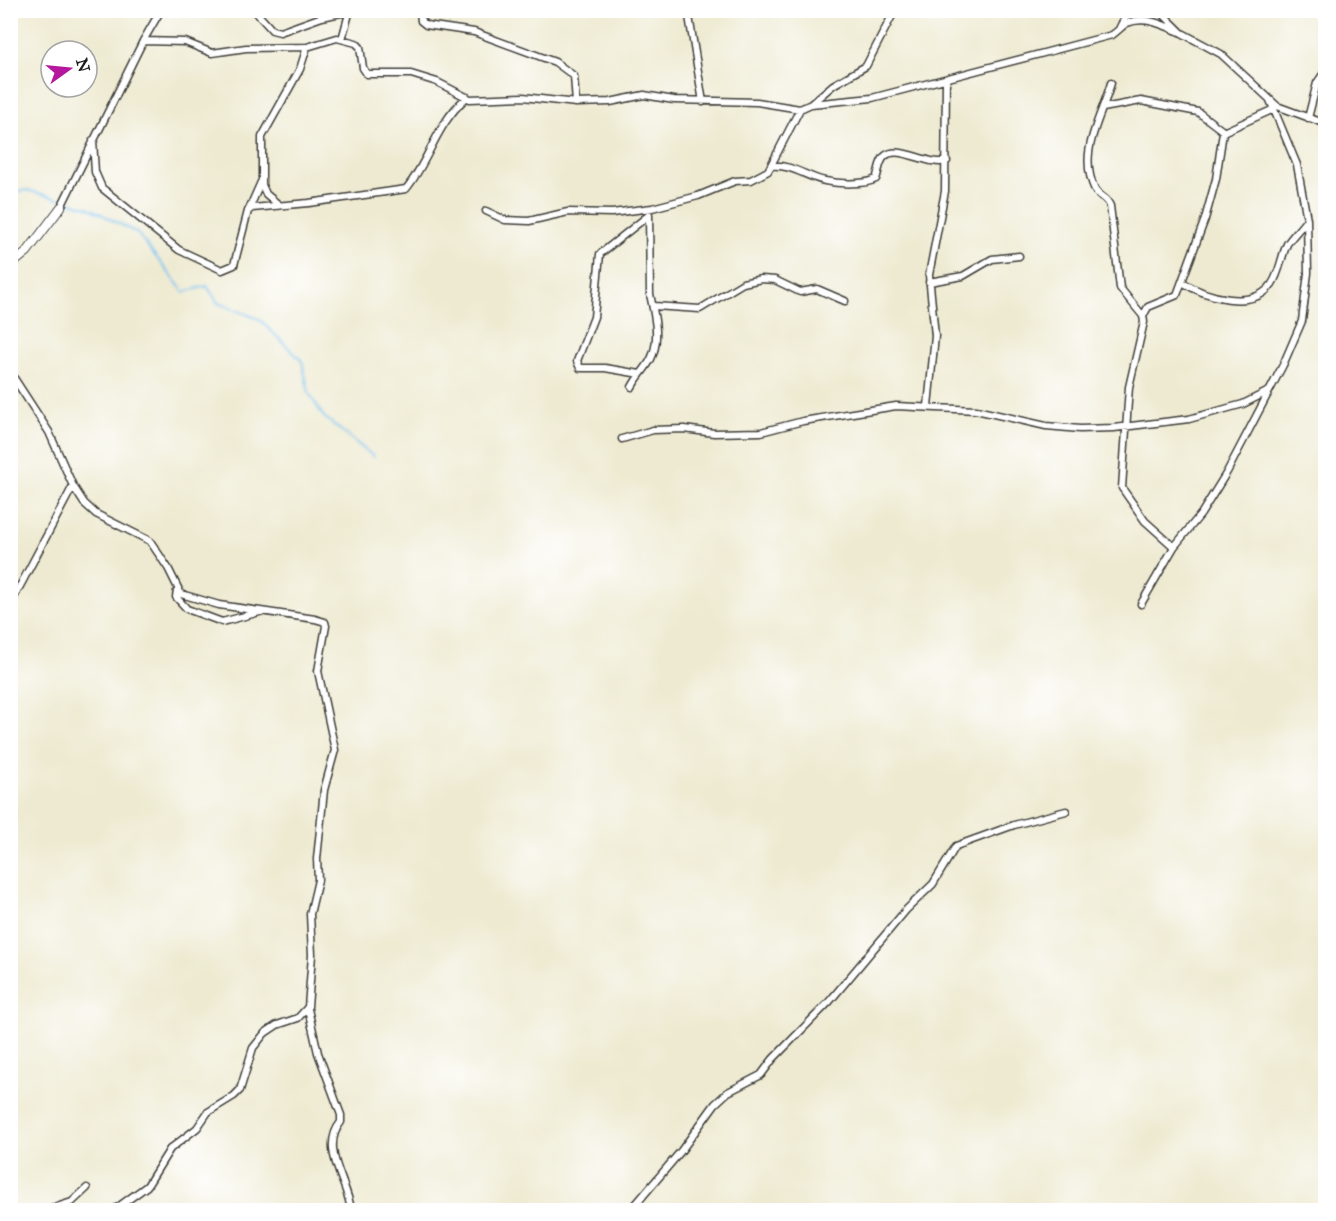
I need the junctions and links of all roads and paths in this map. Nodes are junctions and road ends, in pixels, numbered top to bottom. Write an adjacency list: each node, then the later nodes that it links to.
1 (161, 10): 12 (street)
2 (254, 10): 8 (street)
3 (420, 10): 20 (street)
4 (688, 10): 19 (street)
5 (895, 10): 21 (street)
6 (1128, 10): 9 (street)
7 (1159, 10): 10 (street)
8 (350, 11): 11 (street)
9 (1119, 30): 10 (street); 15 (street)
10 (1182, 33): 18 (street)
11 (342, 39): 13 (street); 17 (street)
12 (143, 41): 13 (street); 28 (street)
13 (307, 47): 31 (street)
14 (1326, 70): 25 (street)
15 (946, 79): 21 (street); 29 (street)
16 (1111, 83): 22 (street)
17 (466, 97): 20 (street); 32 (street)
18 (1270, 100): 24 (street); 25 (street)
19 (702, 102): 20 (street); 23 (street)
20 (576, 103)
21 (811, 104): 23 (street)
22 (1103, 108): 27 (street); 45 (street)
23 (800, 109): 30 (street)
24 (1274, 109): 27 (street); 38 (street)
25 (1308, 118): 26 (street)
26 (1326, 124)
27 (1223, 131): 42 (street)
28 (93, 140): 33 (street); 35 (street)
29 (947, 161): 30 (street); 41 (street)
30 (771, 166): 34 (street)
31 (262, 182): 32 (street); 35 (street)
32 (279, 205): 35 (street)
33 (61, 207): 40 (street)
34 (648, 207): 36 (street); 37 (street)
35 (249, 209)
36 (486, 211)
37 (649, 215): 44 (street); 47 (street)
38 (1307, 219): 42 (street); 49 (street)
39 (1019, 256): 41 (street)
40 (10, 266)
41 (930, 282): 50 (street)
42 (1182, 282): 45 (street)
43 (845, 301): 44 (street)
44 (654, 306): 47 (street)
45 (1143, 316): 51 (street)
46 (10, 372): 53 (street)
47 (640, 374): 48 (street)
48 (632, 387)
49 (1267, 392): 51 (street); 54 (street)
50 (928, 406): 51 (street); 52 (street)
51 (1125, 427): 54 (street)
52 (622, 439)
53 (73, 486): 55 (street); 57 (street)
54 (1174, 547): 56 (street)
55 (178, 589): 58 (street); 58 (street)
56 (1141, 604)
57 (10, 605)
58 (263, 612): 60 (street)
59 (1066, 811): 65 (street)
60 (308, 1007): 63 (street); 64 (street)
61 (87, 1188): 62 (street)
62 (48, 1210)
63 (114, 1210)
64 (351, 1210)
65 (631, 1210)

